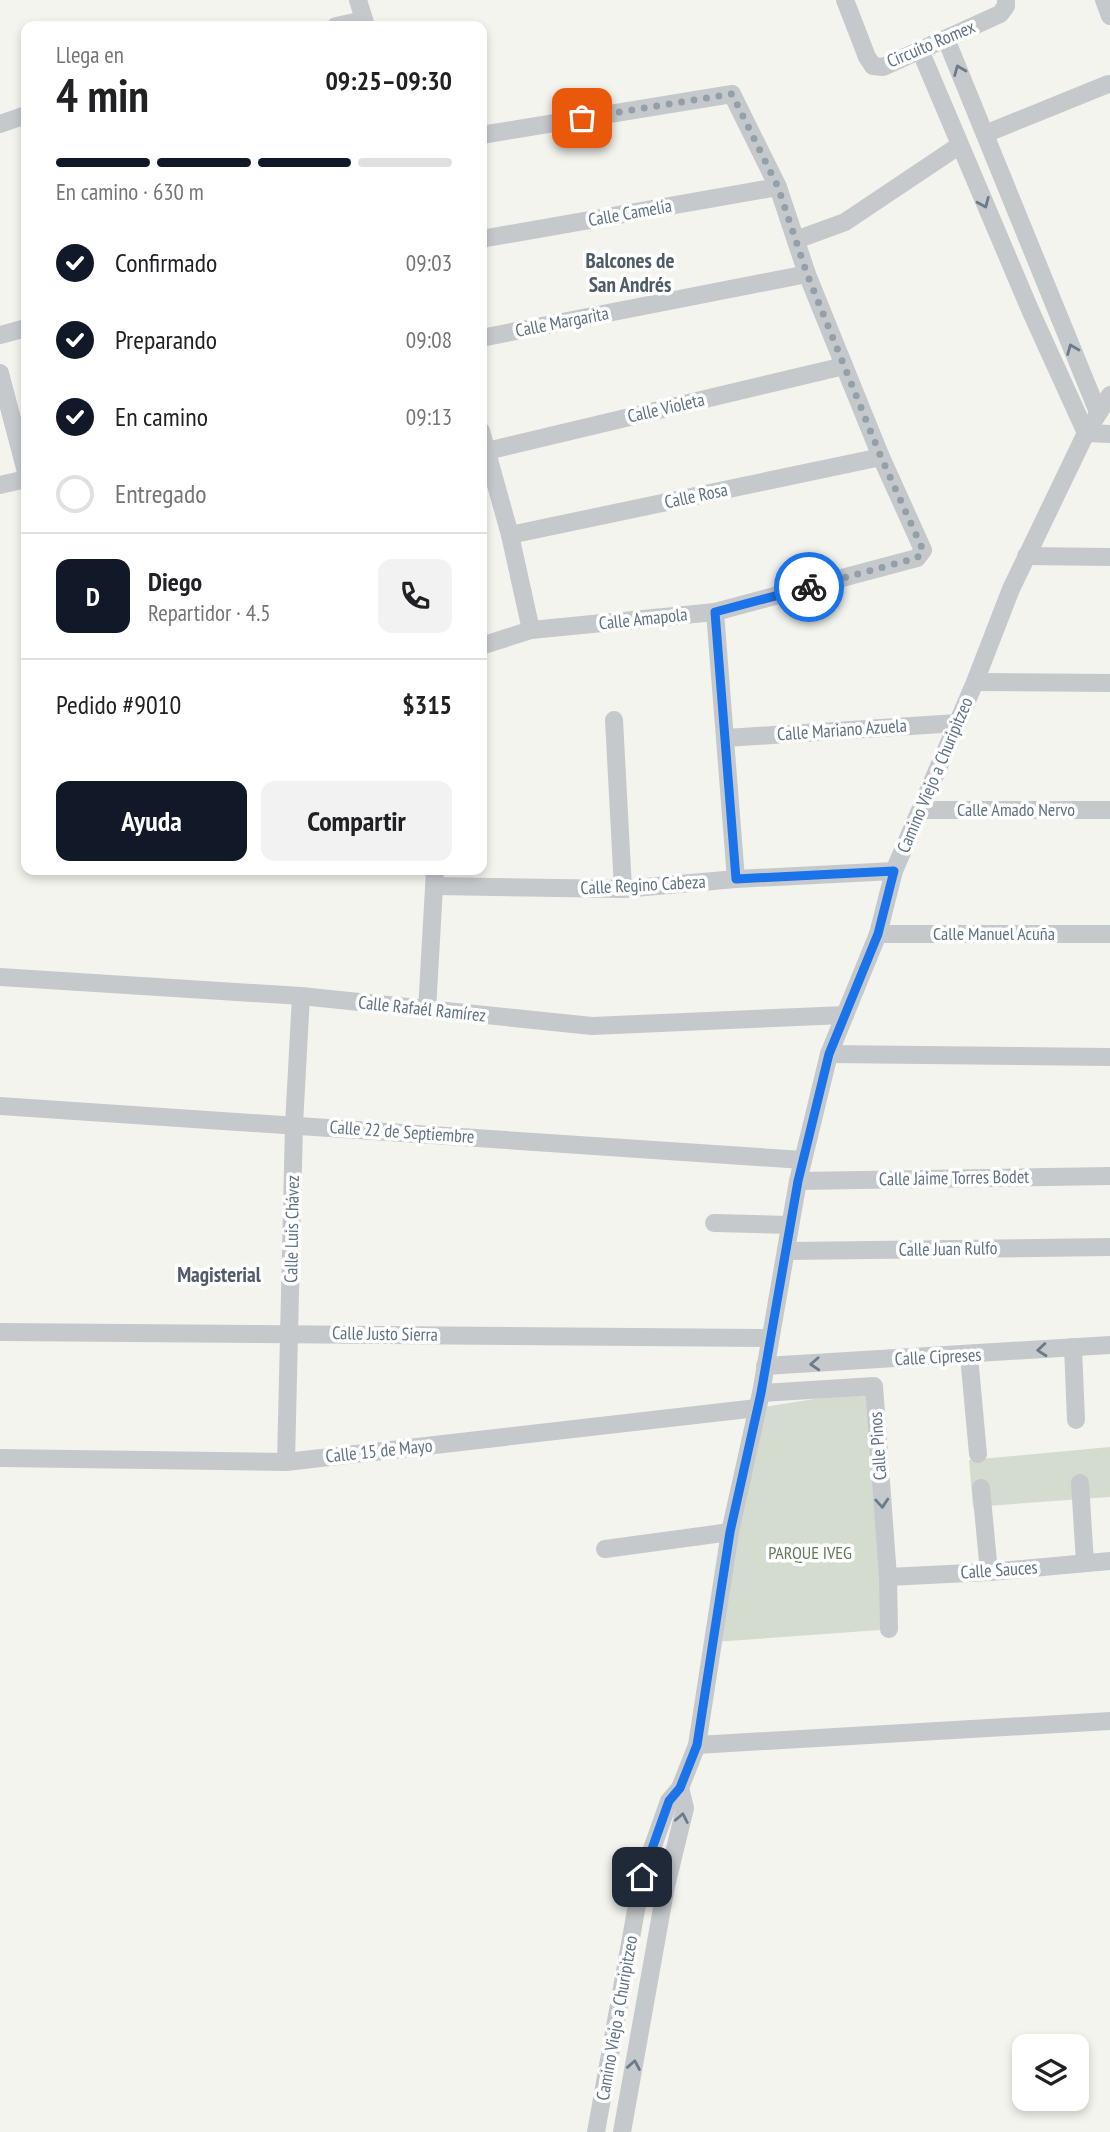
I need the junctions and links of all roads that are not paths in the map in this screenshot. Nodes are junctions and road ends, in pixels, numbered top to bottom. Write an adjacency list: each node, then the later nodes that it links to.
1 (358, 0): 6 (street)
2 (845, 0): 8 (street, Circuito Romex)
3 (1006, 0): 7 (street, Circuito Romex)
4 (1104, 0): 5 (street)
5 (1110, 16)
6 (364, 21)
7 (946, 39): 8 (street, Circuito Romex); 10 (street, one-way to 7)
8 (920, 50): 13 (street)
9 (1108, 84): 15 (street)
10 (976, 112): 13 (street); 15 (street)
11 (21, 118): 12 (street)
12 (0, 124)
13 (951, 124): 16 (street)
14 (487, 134): 17 (street)
15 (988, 140): 16 (street); 21 (street)
16 (962, 151): 19 (street); 22 (street, one-way to 22)
17 (778, 187): 18 (street, Calle Camelia); 19 (street)
18 (487, 238)
19 (796, 240): 20 (street)
20 (807, 274): 25 (street, Calle Margarita); 26 (street)
21 (1053, 302): 22 (street); 29 (street, one-way to 21)
22 (1031, 312): 30 (street)
23 (21, 329): 24 (street)
24 (0, 335)
25 (487, 337)
26 (844, 366): 32 (street, Calle Violeta); 34 (street)
27 (0, 373): 33 (street)
28 (1110, 395): 29 (street, Camino Viejo a Churipitzeo)
29 (1098, 412): 30 (street, Camino Viejo a Churipitzeo)
30 (1086, 433): 31 (street); 38 (street, Camino Viejo a Churipitzeo)
31 (1110, 434)
32 (487, 451): 37 (street)
33 (21, 453)
34 (881, 457): 37 (street, Calle Rosa); 40 (street, Calle Amapola)
35 (21, 480): 36 (street)
36 (0, 485)
37 (510, 535): 41 (street)
38 (1026, 556): 39 (street); 43 (street, Camino Viejo a Churipitzeo)
39 (1110, 557)
40 (715, 612): 41 (street, Calle Amapola); 47 (street)
41 (531, 630): 42 (street, Calle Amapola)
42 (487, 644)
43 (975, 682): 44 (street); 46 (street, Camino Viejo a Churipitzeo)
44 (1110, 683)
45 (614, 720): 53 (street)
46 (957, 723): 47 (street, Calle Mariano Azuela); 48 (street, Camino Viejo a Churipitzeo)
47 (726, 738): 52 (street)
48 (921, 810): 49 (street, Calle Amado Nervo); 50 (street, Camino Viejo a Churipitzeo)
49 (1110, 810)
50 (894, 871): 52 (street, Calle Regino Cabeza); 54 (street, Camino Viejo a Churipitzeo)
51 (435, 878): 53 (street, Calle Regino Cabeza); 58 (street)
52 (736, 879): 53 (street, Calle Regino Cabeza)
53 (623, 889)
54 (878, 934): 55 (street, Calle Manuel Acuña); 59 (street, Camino Viejo a Churipitzeo)
55 (1110, 934)
56 (0, 977): 57 (street, Calle Rafaél Ramírez)
57 (301, 996): 58 (street, Calle Rafaél Ramírez); 63 (street, Calle Luis Chávez)
58 (427, 1010): 59 (street, Calle Rafaél Ramírez)
59 (845, 1015): 60 (street, Camino Viejo a Churipitzeo)
60 (829, 1054): 61 (street); 64 (street, Camino Viejo a Churipitzeo)
61 (1110, 1057)
62 (0, 1106): 63 (street, Calle 22 de Septiembre)
63 (294, 1125): 64 (street, Calle 22 de Septiembre); 72 (street, Calle Luis Chávez)
64 (803, 1160): 66 (street, Camino Viejo a Churipitzeo)
65 (1110, 1176): 66 (street, Calle Jaime Torres Bodet)
66 (798, 1181): 68 (street, Camino Viejo a Churipitzeo)
67 (714, 1223): 68 (street)
68 (790, 1225): 70 (street, Camino Viejo a Churipitzeo)
69 (1110, 1247): 70 (street, Calle Juan Rulfo)
70 (786, 1251): 73 (street, Camino Viejo a Churipitzeo)
71 (0, 1332): 72 (street, Calle Justo Sierra)
72 (290, 1333): 73 (street, Calle Justo Sierra); 82 (street, Calle Luis Chávez)
73 (770, 1338): 77 (street, Camino Viejo a Churipitzeo)
74 (1110, 1345): 75 (street, Calle Cipreses)
75 (1073, 1347): 76 (street, Calle Cipreses, one-way to 76); 79 (street)
76 (969, 1356): 77 (street, Calle Cipreses, one-way to 77); 80 (street)
77 (765, 1366): 78 (street, Camino Viejo a Churipitzeo)
78 (759, 1401): 82 (street, Calle 15 de Mayo); 85 (street, Camino Viejo a Churipitzeo); 90 (street, Calle Pinos, one-way to 90)
79 (1076, 1420)
80 (978, 1454)
81 (0, 1458): 82 (street, Calle 15 de Mayo)
82 (286, 1462)
83 (1080, 1483): 88 (street)
84 (981, 1488): 89 (street)
85 (730, 1532): 86 (street); 93 (street, Camino Viejo a Churipitzeo)
86 (605, 1549)
87 (1110, 1561): 88 (street, Calle Sauces)
88 (1085, 1563): 89 (street, Calle Sauces)
89 (989, 1572): 90 (street, Calle Sauces)
90 (888, 1577): 91 (street)
91 (889, 1629)
92 (1110, 1721): 93 (street)
93 (697, 1745): 94 (street, Camino Viejo a Churipitzeo)
94 (680, 1788): 95 (street, Camino Viejo a Churipitzeo); 96 (street, Camino Viejo a Churipitzeo, one-way to 94)
95 (596, 2132)
96 (622, 2132)

